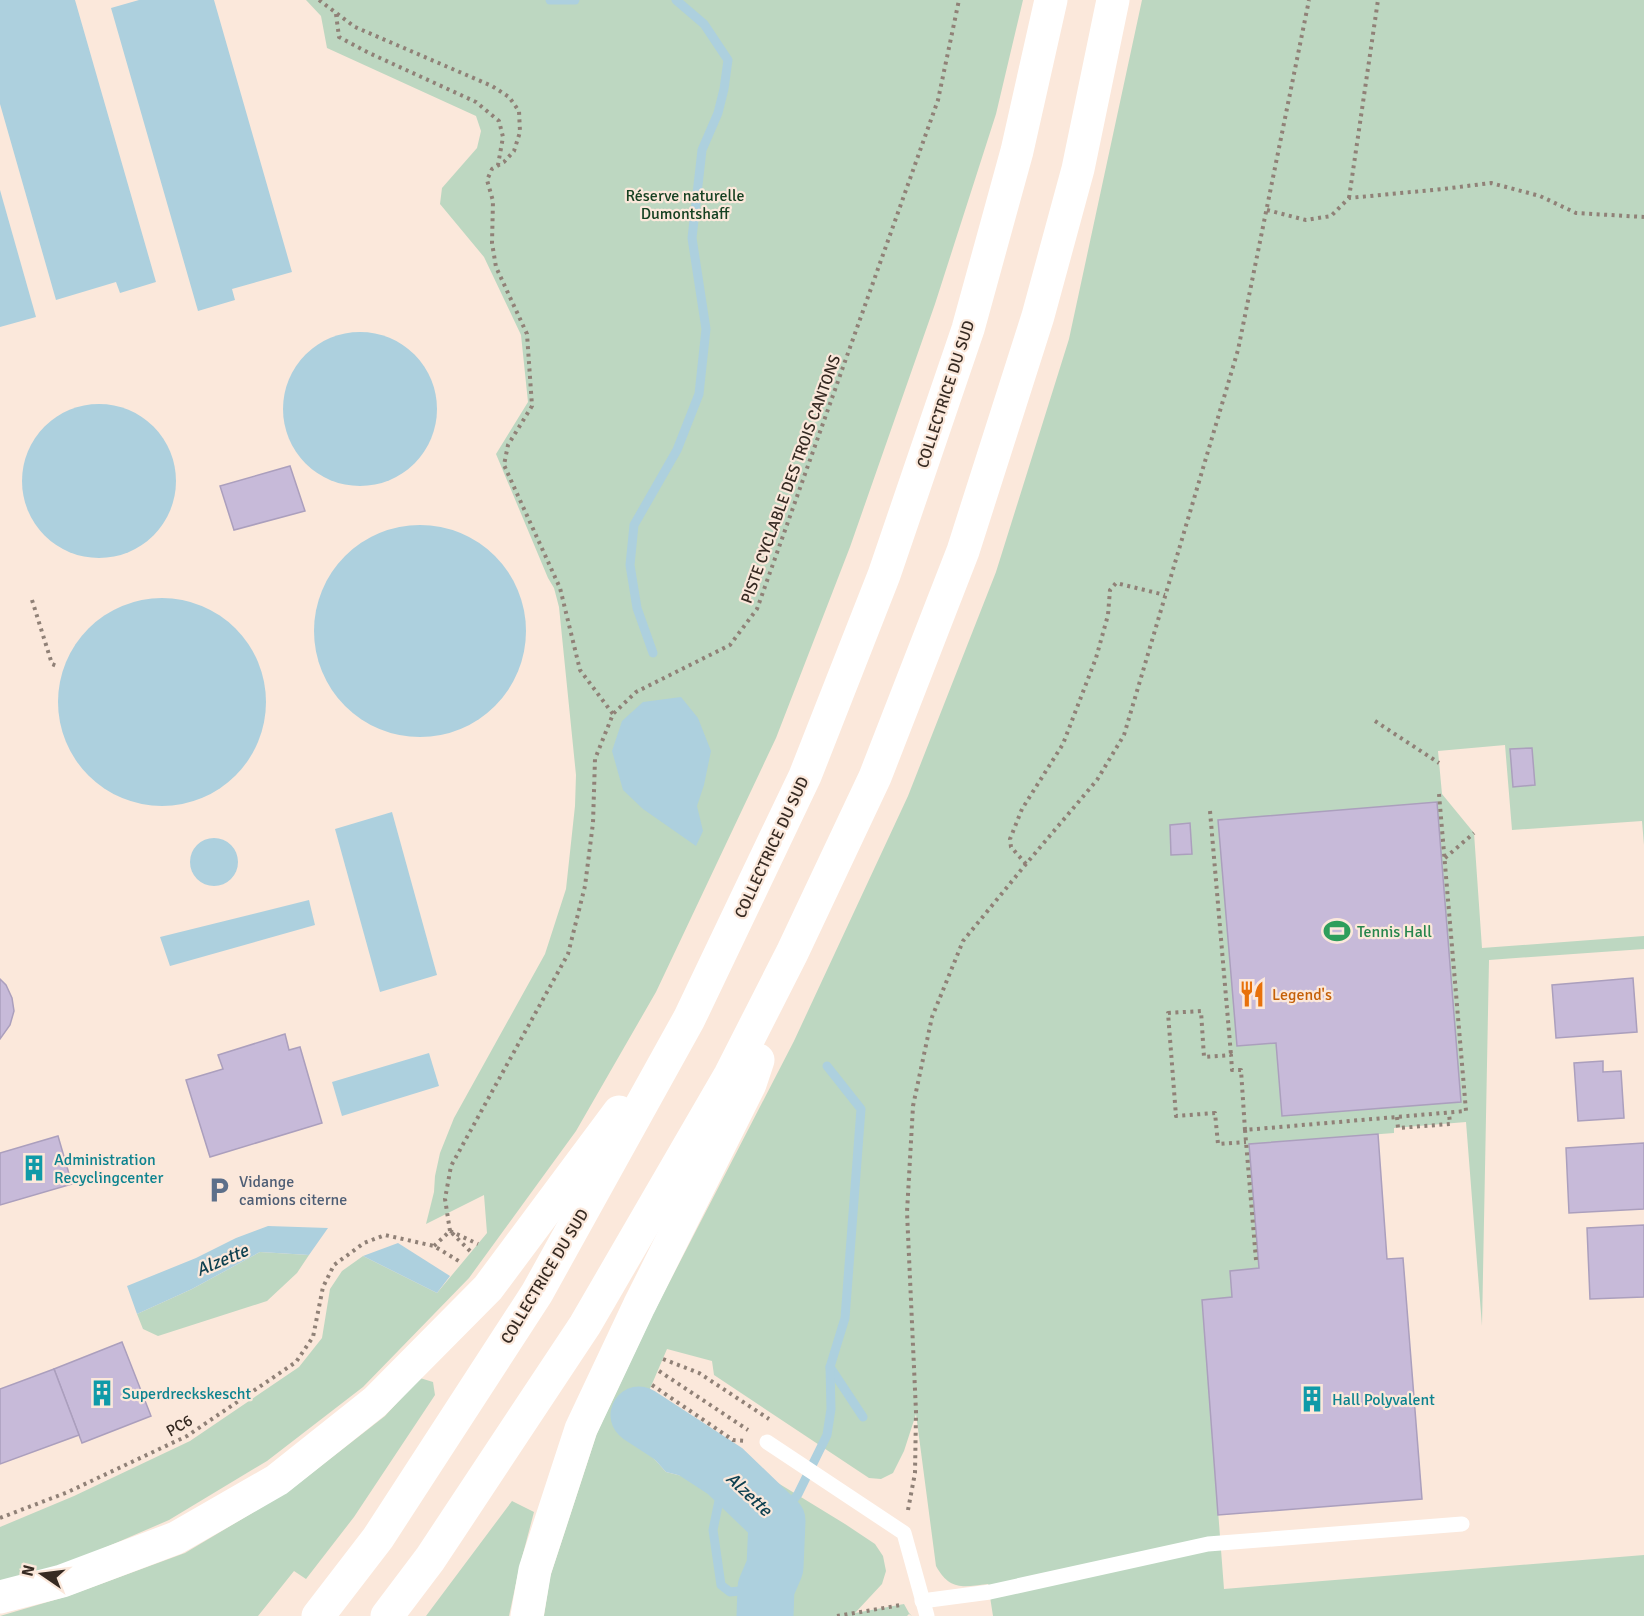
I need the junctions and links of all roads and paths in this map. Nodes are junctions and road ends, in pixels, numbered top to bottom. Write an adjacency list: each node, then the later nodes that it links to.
1 (319, 0): 7 (path)
2 (959, 0): 17 (path, PISTE CYCLABLE DES TROIS CANTONS)
3 (1052, 0): 26 (highway, COLLECTRICE DU SUD)
4 (1113, 0): 25 (highway)
5 (1309, 0): 10 (path)
6 (1378, 0): 9 (path)
7 (336, 13): 8 (path); 8 (path)
8 (498, 166): 15 (path)
9 (1349, 198): 10 (path); 11 (path)
10 (1267, 210): 12 (path)
11 (1644, 217)
12 (1165, 596): 24 (path); 24 (path)
13 (32, 600): 16 (path)
14 (560, 607): 15 (path)
15 (566, 610): 17 (path)
16 (57, 666)
17 (613, 714): 32 (path, PISTE CYCLABLE DES TROIS CANTONS)
18 (1375, 721): 19 (path)
19 (1439, 763)
20 (1439, 794): 23 (path)
21 (1210, 811): 27 (path)
22 (1474, 833): 23 (path)
23 (1445, 858): 28 (path)
24 (1026, 864): 45 (path)
25 (792, 953): 50 (highway); 51 (highway)
26 (688, 1019): 46 (highway); 49 (highway, COLLECTRICE DU SUD)
27 (1231, 1055): 30 (path); 31 (path)
28 (1449, 1113): 29 (path); 29 (path)
29 (1397, 1117): 30 (path)
30 (1245, 1130): 31 (path)
31 (1246, 1142): 36 (path)
32 (450, 1231): 33 (path); 34 (path); 35 (path)
33 (478, 1244)
34 (434, 1246): 37 (path); 43 (path, PC6)
35 (471, 1252)
36 (1256, 1260)
37 (462, 1263)
38 (663, 1359): 41 (path)
39 (659, 1371): 42 (path)
40 (652, 1385): 42 (path)
41 (777, 1424)
42 (767, 1442): 45 (lane)
43 (0, 1518)
44 (1462, 1524): 47 (lane)
45 (904, 1533): 47 (lane)
46 (0, 1597)
47 (922, 1601): 48 (path); 53 (lane)
48 (854, 1614): 52 (path)
49 (318, 1616)
50 (387, 1616)
51 (527, 1616)
52 (837, 1616)
53 (927, 1616)

